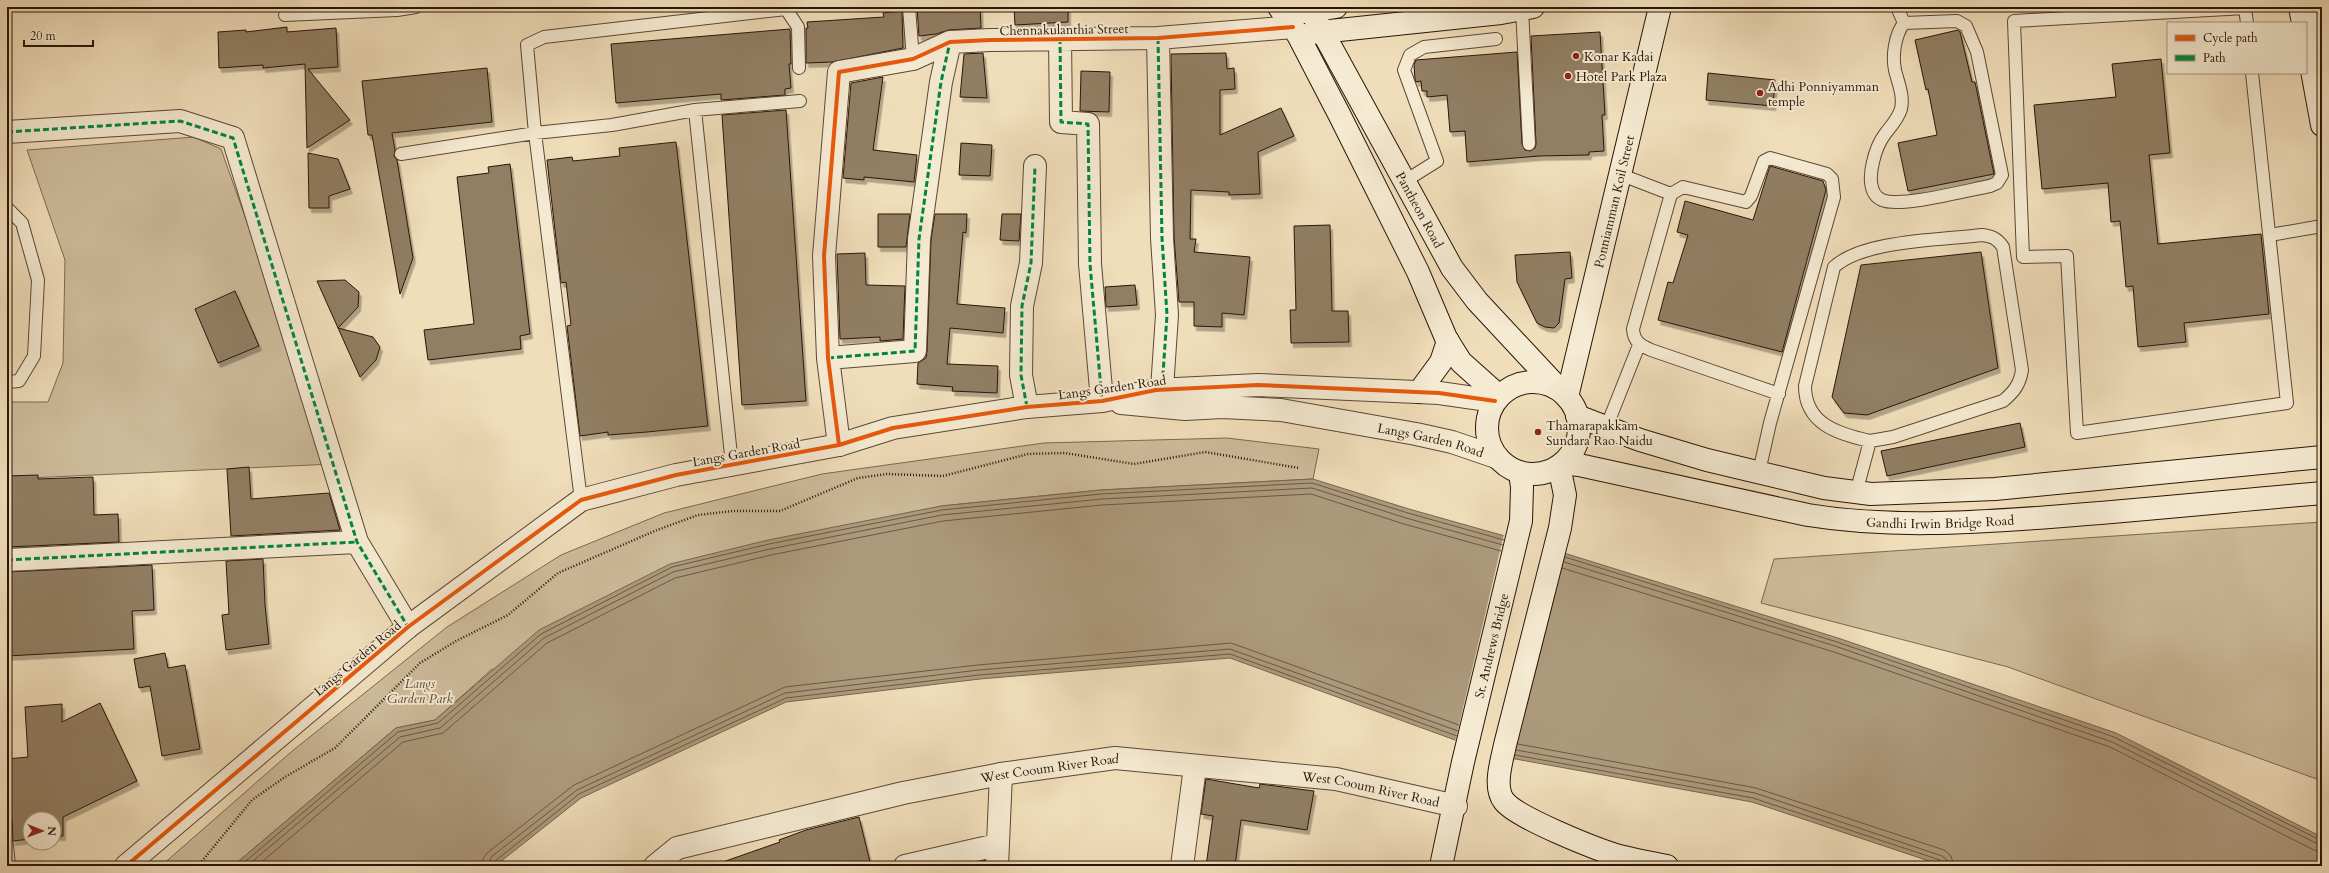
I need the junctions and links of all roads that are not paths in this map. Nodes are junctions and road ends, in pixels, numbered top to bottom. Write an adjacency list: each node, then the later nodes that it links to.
1 (416, 7): 10 (lane)
2 (909, 7): 22 (lane)
3 (1336, 7): 9 (street)
4 (1660, 7): 33 (street, Ponniamman Koil Street)
5 (1897, 7): 14 (lane)
6 (2300, 7): 13 (street)
7 (2317, 7): 16 (street)
8 (1528, 8): 15 (street); 30 (lane)
9 (1310, 9): 11 (street); 15 (street, Pantheon Road)
10 (285, 15)
11 (1288, 21): 15 (street); 18 (street, Chennakulanthia Street); 39 (street)
12 (2247, 22): 40 (lane)
13 (2303, 22)
14 (1904, 23): 14 (lane)
15 (1323, 32): 34 (street, Pantheon Road)
16 (2322, 32)
17 (1060, 38): 18 (street, Chennakulanthia Street); 20 (street, Chennakulanthia Street); 50 (street)
18 (1158, 38): 45 (street)
19 (1496, 39): 34 (lane)
20 (950, 42): 22 (street, Chennakulanthia Street); 43 (street)
21 (2307, 43): 27 (street)
22 (913, 59): 43 (street, Chennakulanthia Street)
23 (799, 68): 29 (lane)
24 (2252, 74): 40 (lane)
25 (800, 101): 26 (lane)
26 (695, 110): 29 (lane); 58 (lane)
27 (2322, 125)
28 (7, 132): 67 (street)
29 (535, 133): 31 (lane); 66 (lane)
30 (1529, 144)
31 (401, 154)
32 (1035, 166): 51 (street)
33 (1619, 174): 35 (lane); 47 (street, Ponniamman Koil Street)
34 (1405, 181): 37 (street, Pantheon Road)
35 (1671, 194): 42 (lane); 48 (lane)
36 (7, 208): 44 (lane)
37 (1422, 214): 39 (street); 47 (street, Pantheon Road)
38 (2322, 226): 40 (lane)
39 (1396, 227): 41 (street)
40 (2270, 235)
41 (1448, 341): 46 (street); 49 (street)
42 (1639, 345): 48 (lane); 53 (lane)
43 (828, 358): 55 (street)
44 (7, 382)
45 (1162, 389): 46 (street, Langs Garden Road); 50 (street, Langs Garden Road)
46 (1419, 392): 49 (street, Langs Garden Road)
47 (1563, 394): 49 (street); 52 (street)
48 (1779, 394): 61 (lane)
49 (1497, 399): 56 (street)
50 (1102, 401): 51 (street, Langs Garden Road); 56 (street, Langs Garden Road)
51 (1027, 407): 55 (street, Langs Garden Road)
52 (1577, 416): 53 (street, Gandhi Irwin Bridge Road); 59 (street)
53 (1606, 428): 61 (street, Gandhi Irwin Bridge Road)
54 (1870, 441): 54 (lane); 63 (lane)
55 (839, 445): 58 (street, Langs Garden Road)
56 (1496, 456): 62 (street)
57 (2322, 457): 63 (street, Gandhi Irwin Bridge Road)
58 (732, 465): 66 (street, Langs Garden Road)
59 (1561, 465): 60 (street, Gandhi Irwin Bridge Road); 62 (street); 65 (street)
60 (1598, 469): 64 (street, Gandhi Irwin Bridge Road); 65 (street)
61 (1759, 472): 63 (street, Gandhi Irwin Bridge Road)
62 (1520, 473): 72 (street, St. Andrews Bridge)
63 (1856, 493)
64 (2322, 493)
65 (1565, 495): 75 (street)
66 (581, 500): 69 (street, Langs Garden Road)
67 (357, 542): 68 (street); 69 (street)
68 (7, 560)
69 (408, 627): 77 (street, Langs Garden Road)
70 (1195, 766): 71 (street, West Cooum River Road); 72 (street, West Cooum River Road); 80 (street)
71 (1001, 774): 74 (street); 78 (street, West Cooum River Road)
72 (1456, 806): 81 (street, St. Andrews Bridge)
73 (7, 846): 76 (lane)
74 (997, 856): 79 (street)
75 (1617, 861): 82 (street)
76 (9, 866)
77 (126, 866)
78 (655, 866)
79 (905, 866)
80 (1182, 866)
81 (1441, 866)
82 (1667, 866)

